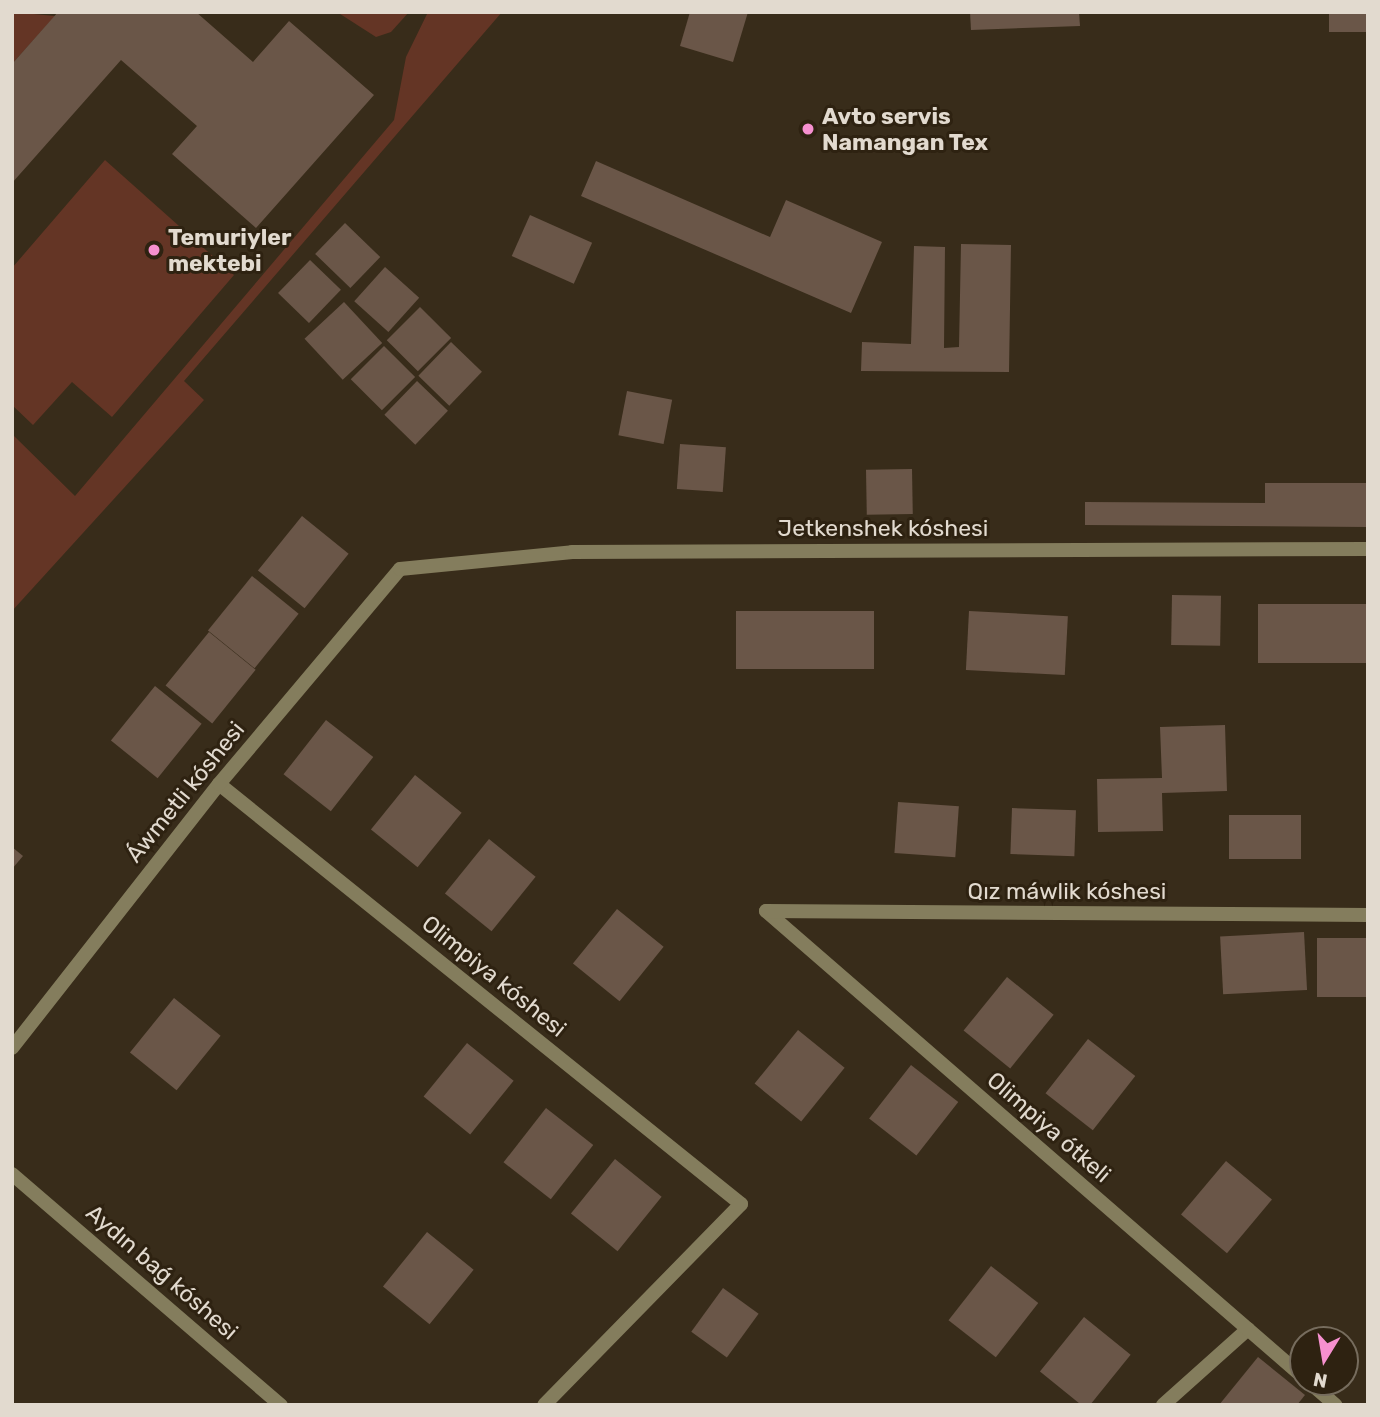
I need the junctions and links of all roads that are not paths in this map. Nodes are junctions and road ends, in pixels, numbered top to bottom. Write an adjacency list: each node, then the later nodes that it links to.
1 (1368, 549): 2 (street, Jetkenshek kóshesi)
2 (400, 569): 3 (street, Áwmetli kóshesi)
3 (219, 784): 6 (street, Áwmetli kóshesi); 11 (street, Olimpiya kóshesi)
4 (766, 911): 5 (street, Qız máwlik kóshesi); 8 (street, Olimpiya ótkeli)
5 (1368, 915)
6 (12, 1048)
7 (12, 1174): 10 (street, Aydın baǵ kóshesi)
8 (1248, 1329): 9 (street, Olimpiya ótkeli); 12 (street)
9 (1289, 1365)
10 (281, 1405)
11 (544, 1405)
12 (1163, 1405)

